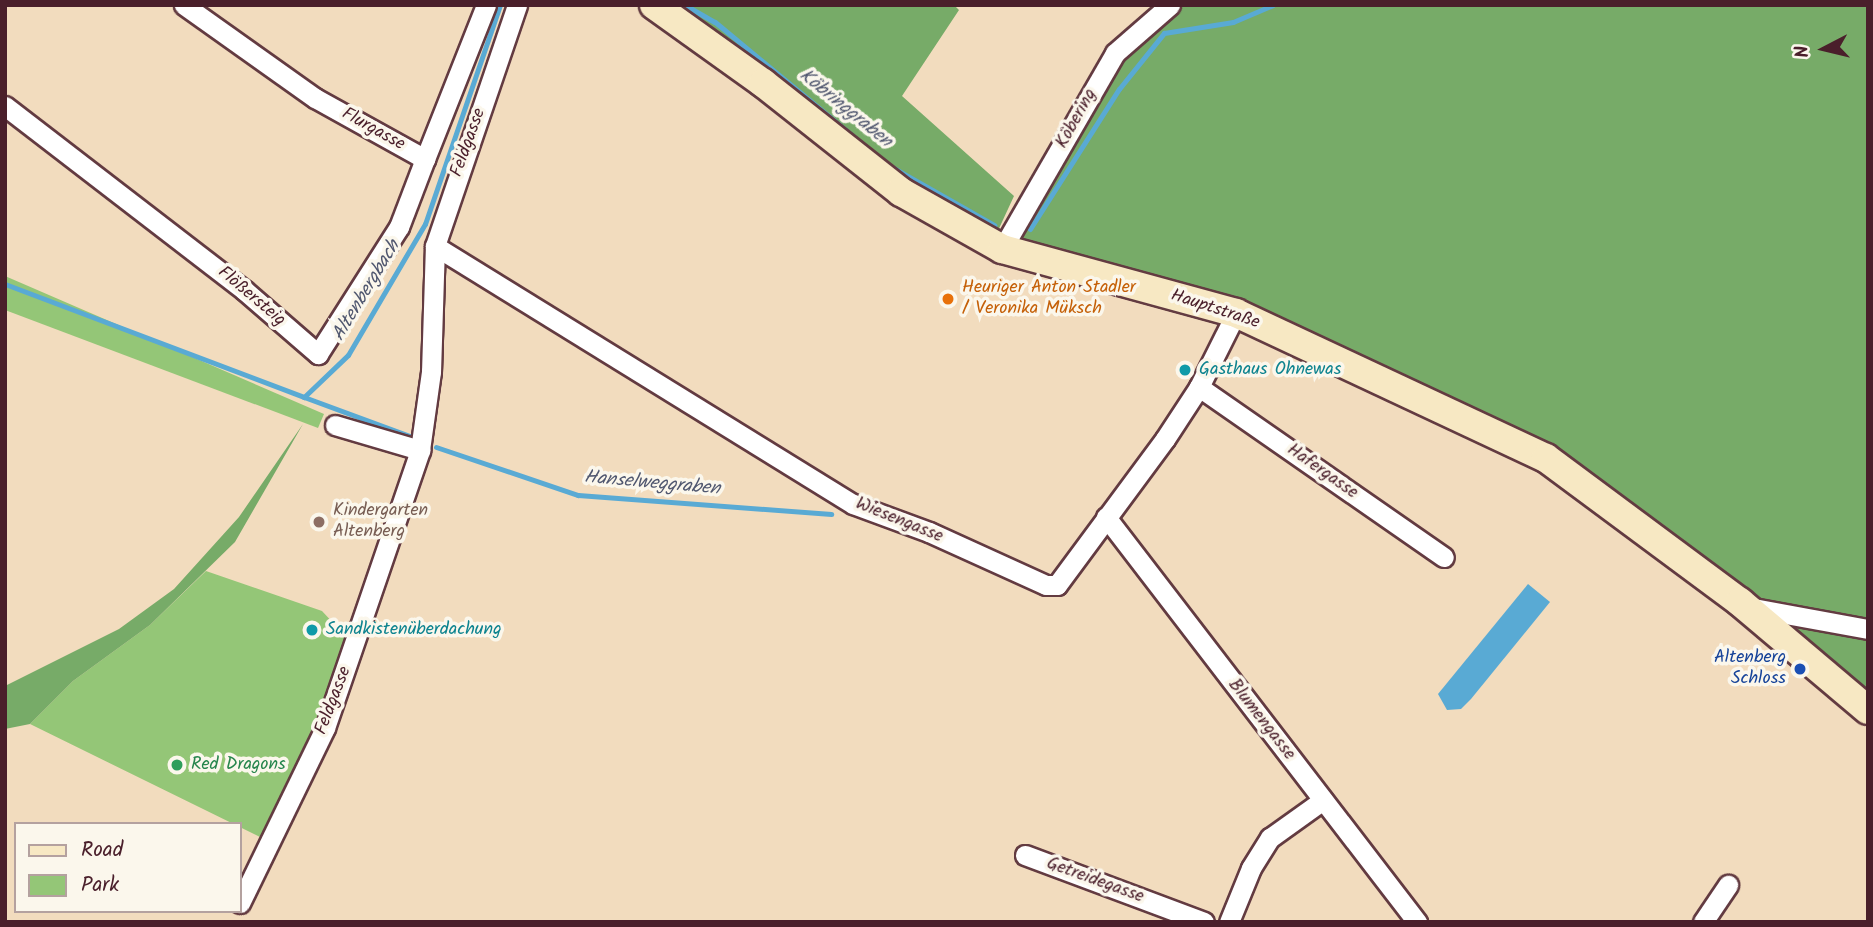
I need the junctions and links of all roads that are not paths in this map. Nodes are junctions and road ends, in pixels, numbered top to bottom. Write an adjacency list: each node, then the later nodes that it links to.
1 (184, 5): 7 (street, Flurgasse)
2 (486, 5): 7 (street, Flurgasse)
3 (517, 5): 8 (street, Feldgasse)
4 (654, 5): 9 (main road, Hauptstraße)
5 (1170, 5): 9 (street, Köbering)
6 (5, 106): 7 (street, Flößersteig)
7 (425, 159)
8 (435, 246): 13 (street, Feldgasse); 14 (street, Wiesengasse)
9 (1002, 248): 10 (main road, Hauptstraße)
10 (1236, 313): 11 (street, Wiesengasse); 16 (main road, Hauptstraße)
11 (1199, 387): 14 (street, Wiesengasse); 15 (street, Hafergasse)
12 (334, 425): 13 (street)
13 (420, 450): 22 (street, Feldgasse)
14 (1106, 517): 19 (street, Blumengasse)
15 (1444, 557)
16 (1743, 604): 17 (street); 18 (main road, Hauptstraße)
17 (1868, 629)
18 (1868, 710)
19 (1323, 800): 24 (street); 25 (street, Blumengasse)
20 (1025, 855): 23 (street, Getreidegasse)
21 (1728, 885): 26 (street)
22 (242, 899)
23 (1204, 922)
24 (1229, 922)
25 (1417, 922)
26 (1703, 922)

